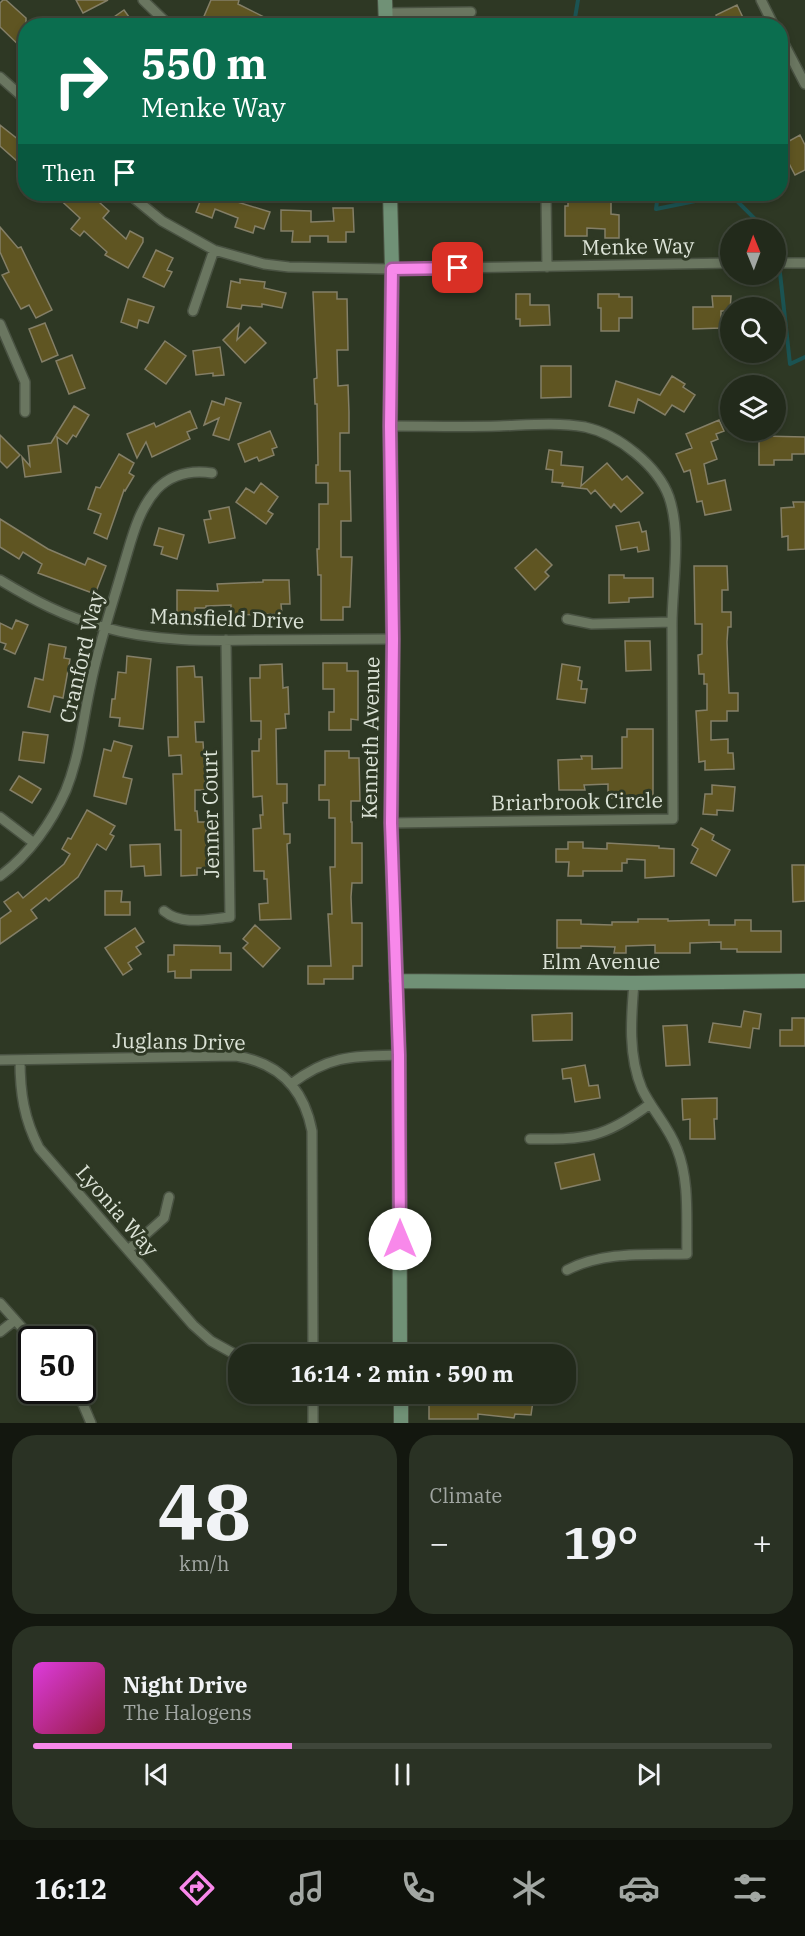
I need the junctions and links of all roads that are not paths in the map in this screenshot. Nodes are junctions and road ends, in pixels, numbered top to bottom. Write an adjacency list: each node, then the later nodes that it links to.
1 (144, 0): 5 (street)
2 (761, 0): 6 (street)
3 (471, 12): 4 (street)
4 (386, 13)
5 (162, 18)
6 (770, 18)
7 (788, 51): 9 (street)
8 (0, 77): 10 (street)
9 (805, 84)
10 (18, 93)
11 (138, 201): 14 (street, Menke Way)
12 (390, 201): 19 (main road, Kenneth Avenue)
13 (546, 201): 18 (street)
14 (214, 250): 19 (street, Menke Way); 20 (street)
15 (720, 263): 18 (street, Menke Way)
16 (786, 263): 17 (street)
17 (805, 263)
18 (547, 267): 19 (street, Menke Way)
19 (392, 269): 23 (main road, Kenneth Avenue)
20 (193, 311)
21 (0, 324): 22 (street)
22 (26, 412)
23 (390, 426): 27 (street, Briarbrook Circle); 29 (main road, Kenneth Avenue)
24 (212, 473): 28 (street, Cranford Way)
25 (0, 580): 28 (street, Mansfield Drive)
26 (567, 619): 27 (street)
27 (672, 622): 32 (street, Briarbrook Circle)
28 (105, 628): 30 (street, Mansfield Drive); 33 (street, Cranford Way)
29 (393, 639): 30 (street, Mansfield Drive); 32 (main road, Kenneth Avenue)
30 (226, 640): 35 (street, Jenner Court)
31 (0, 817): 33 (street)
32 (391, 823): 36 (main road, Kenneth Avenue)
33 (34, 843): 34 (street, Cranford Way)
34 (0, 876)
35 (164, 911)
36 (396, 981): 38 (main road, Elm Avenue); 39 (main road, Kenneth Avenue)
37 (805, 981): 38 (main road, Elm Avenue)
38 (634, 983): 43 (street)
39 (399, 1055): 42 (street); 53 (main road, Kenneth Avenue)
40 (0, 1060): 41 (street, Juglans Drive)
41 (20, 1060): 42 (street, Juglans Drive); 46 (street, Lyonia Way)
42 (291, 1084): 52 (street, Juglans Drive)
43 (650, 1104): 44 (street); 47 (street)
44 (530, 1139)
45 (169, 1197): 46 (street)
46 (128, 1250): 54 (street, Lyonia Way)
47 (567, 1270)
48 (0, 1303): 49 (street)
49 (15, 1320): 50 (street); 51 (street)
50 (20, 1326)
51 (0, 1332)
52 (313, 1344)
53 (400, 1344)
54 (228, 1350)
55 (83, 1404): 58 (street)
56 (313, 1404): 59 (street)
57 (401, 1404): 60 (main road)
58 (92, 1423)
59 (313, 1423)
60 (401, 1423)

